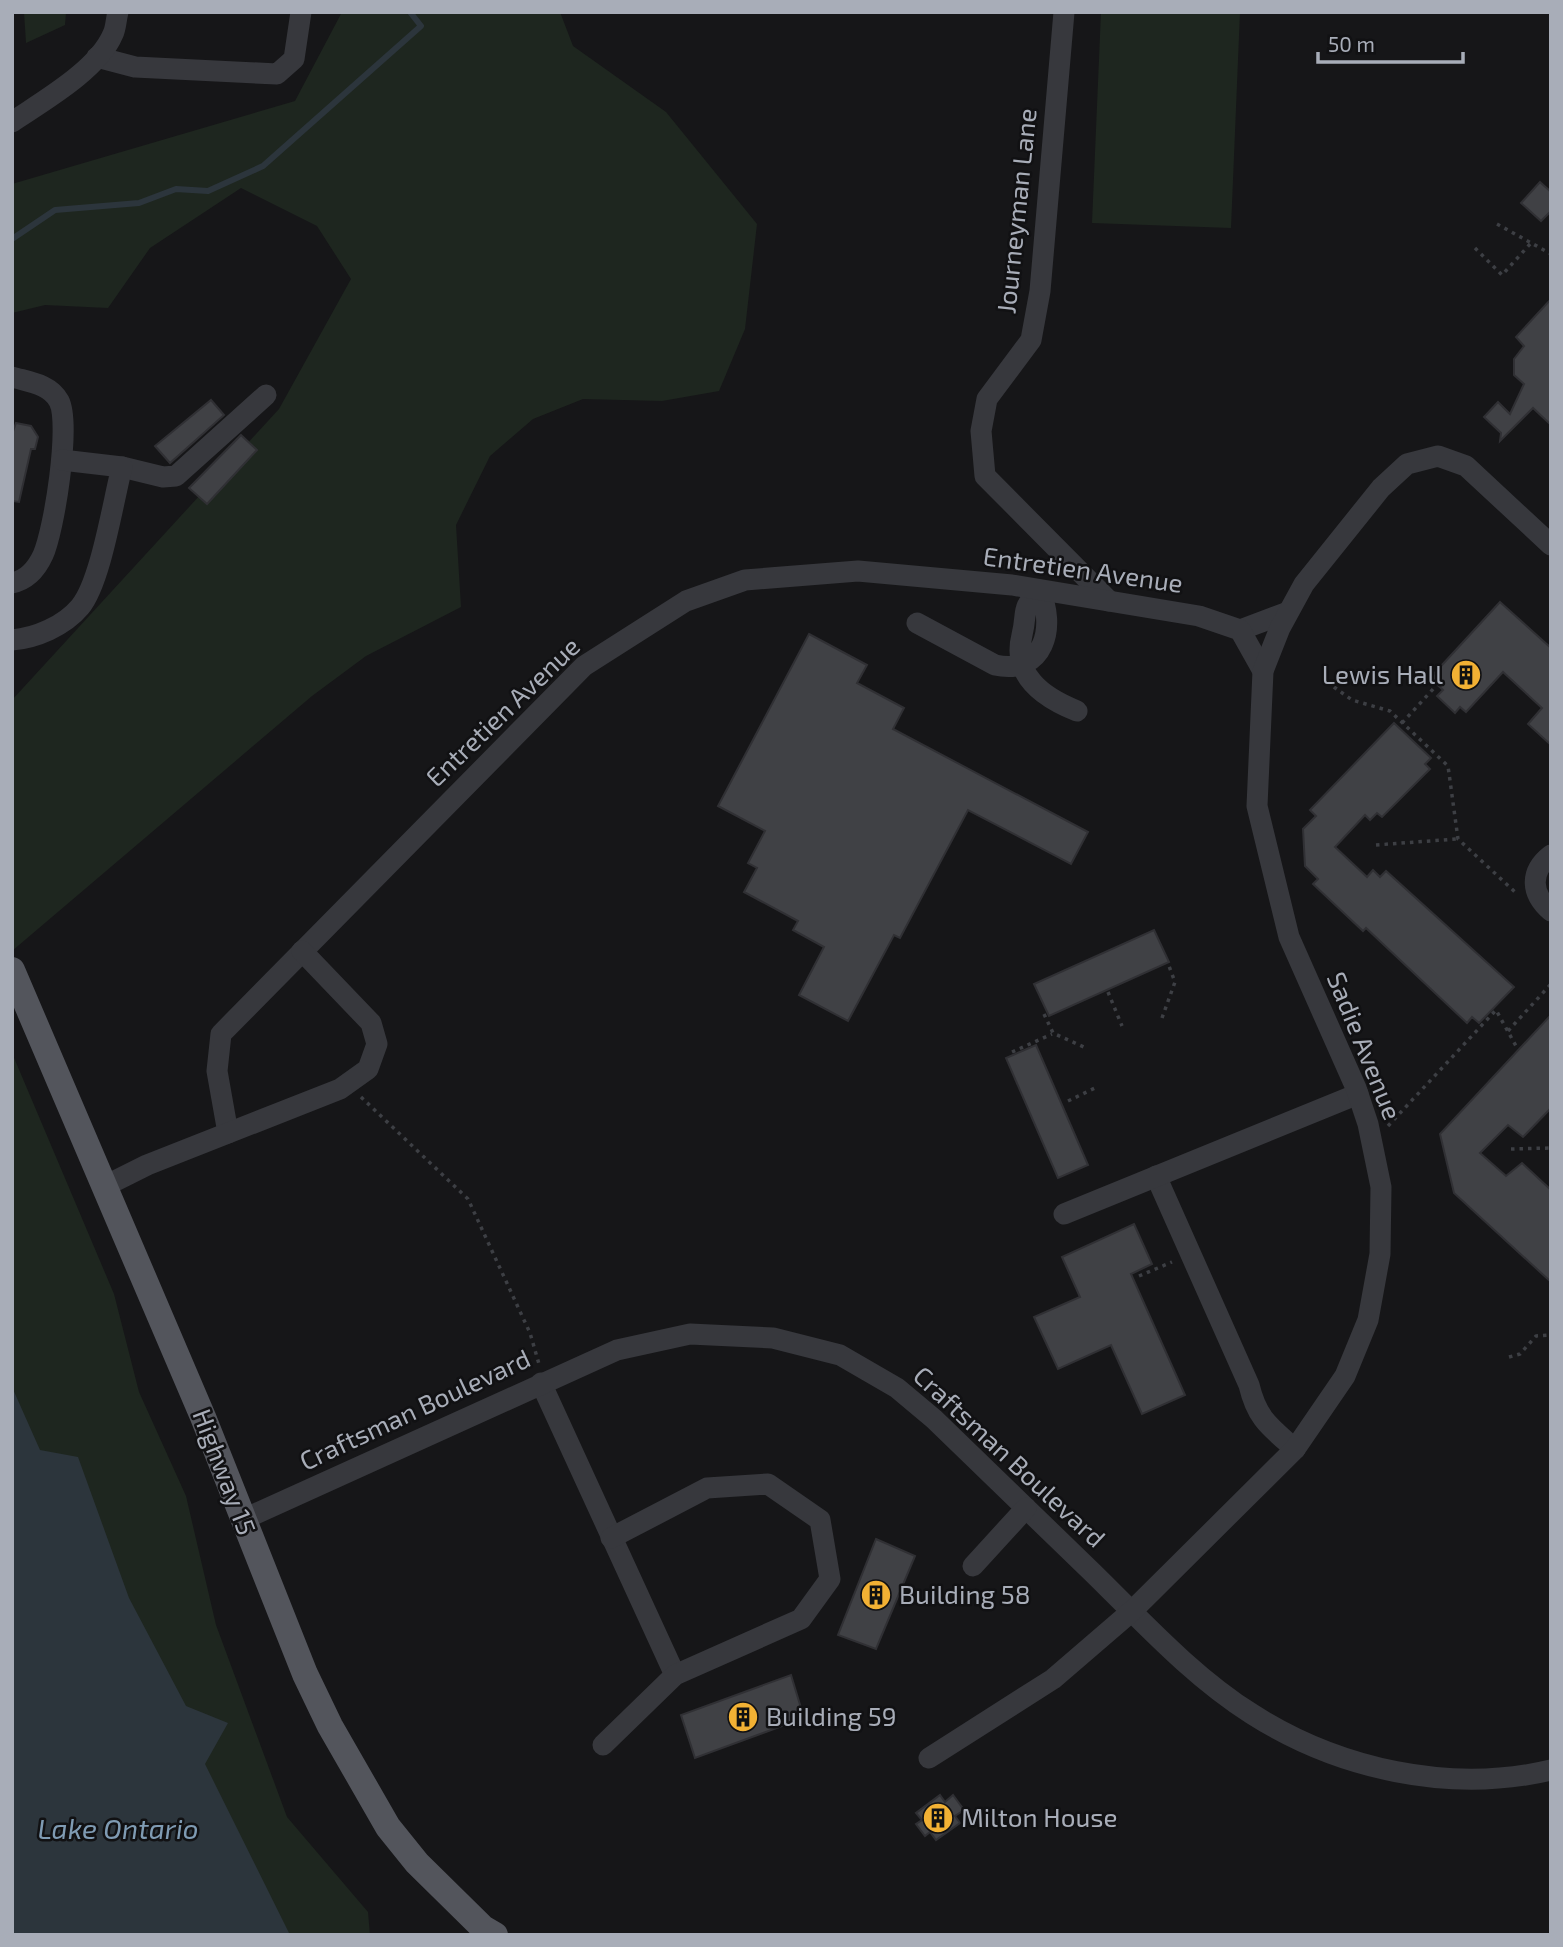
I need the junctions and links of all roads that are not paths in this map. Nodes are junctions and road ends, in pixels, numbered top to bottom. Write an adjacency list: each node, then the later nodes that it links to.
1 (118, 12): 4 (street)
2 (301, 12): 4 (street)
3 (1064, 12): 13 (street, Journeyman Lane)
4 (97, 57): 5 (street)
5 (12, 122)
6 (12, 377): 8 (street)
7 (265, 395): 9 (street)
8 (62, 460): 9 (street); 11 (street)
9 (122, 467): 17 (street)
10 (1551, 545): 14 (street)
11 (12, 583)
12 (1039, 590): 13 (street, Entretien Avenue); 18 (street); 23 (street, Entretien Avenue)
13 (1109, 601): 16 (street, Entretien Avenue)
14 (1288, 612): 16 (street); 19 (street)
15 (917, 623): 18 (street)
16 (1240, 630): 19 (street)
17 (12, 640)
18 (1021, 666): 20 (street)
19 (1263, 671): 25 (street, Sadie Avenue)
20 (1077, 711)
21 (1551, 855): 22 (street)
22 (1551, 911)
23 (302, 951): 26 (street, Entretien Avenue); 26 (street)
24 (12, 970): 28 (main road, Highway 15)
25 (1358, 1094): 27 (street); 31 (street, Sadie Avenue)
26 (228, 1133): 28 (street)
27 (1156, 1176): 29 (street); 31 (street)
28 (103, 1187): 33 (main road, Highway 15)
29 (1064, 1214)
30 (540, 1373): 32 (street, Craftsman Boulevard); 33 (street, Craftsman Boulevard); 34 (street)
31 (1294, 1449): 36 (street, Sadie Avenue)
32 (1026, 1508): 35 (street); 36 (street, Craftsman Boulevard)
33 (242, 1520): 41 (main road, Highway 15)
34 (611, 1538): 37 (street); 37 (street)
35 (973, 1566)
36 (1132, 1611): 39 (street, Sadie Avenue); 40 (street, Craftsman Boulevard)
37 (675, 1675): 38 (street)
38 (603, 1745)
39 (929, 1758)
40 (1551, 1770)
41 (495, 1935)

